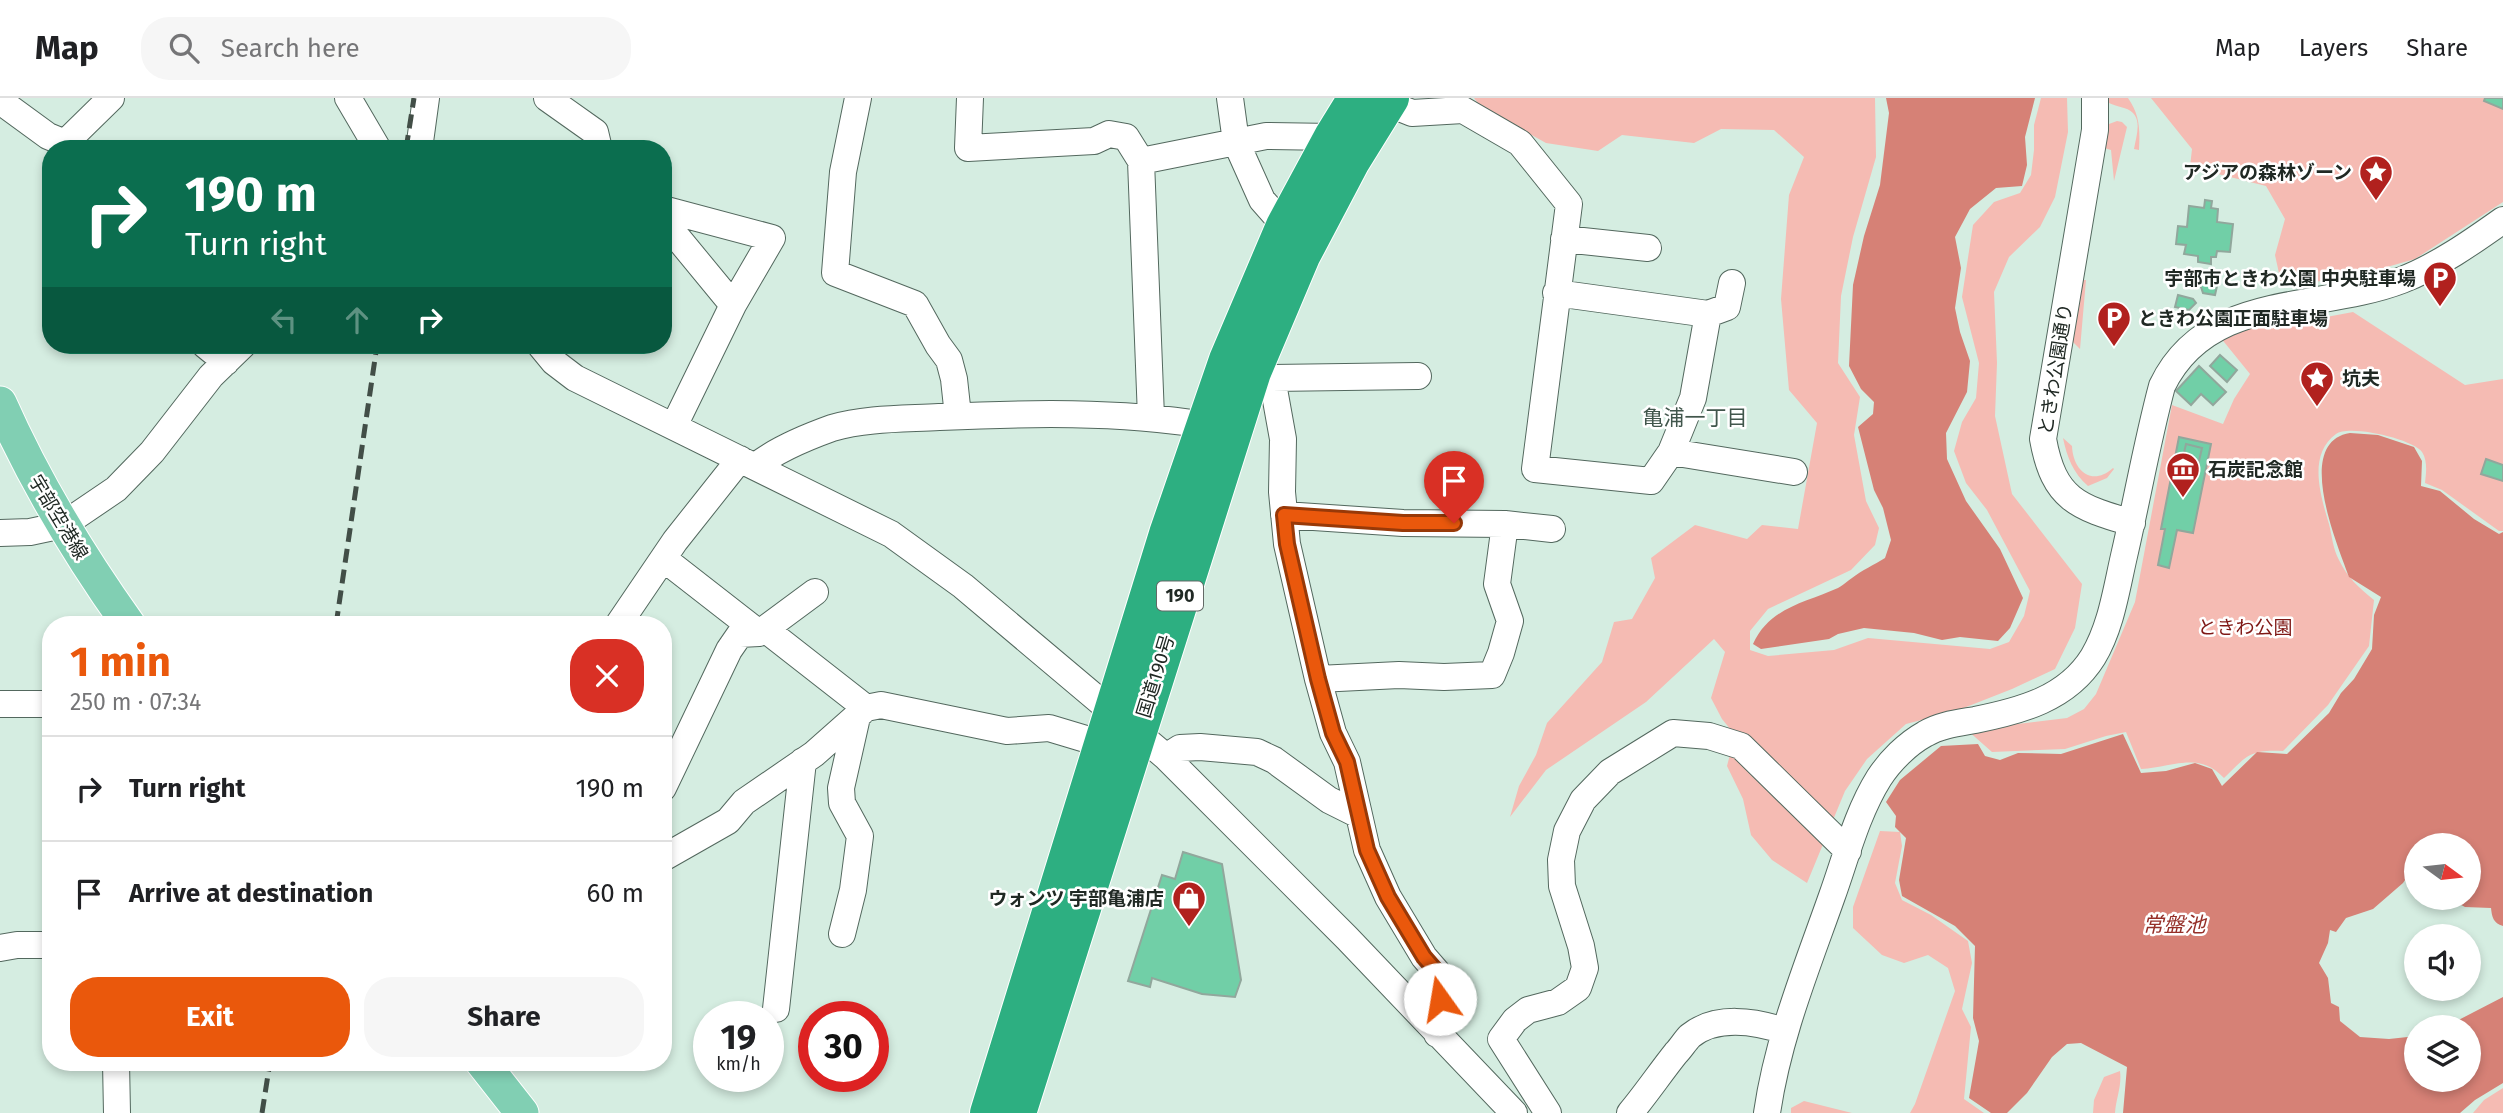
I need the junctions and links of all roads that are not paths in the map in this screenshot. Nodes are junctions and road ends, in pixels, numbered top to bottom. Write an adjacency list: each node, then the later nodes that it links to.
1 (111, 98): 13 (street)
2 (348, 98): 14 (street)
3 (426, 98): 15 (street)
4 (547, 98): 16 (street)
5 (858, 98): 34 (street)
6 (970, 98): 18 (street)
7 (1230, 98): 17 (street)
8 (2095, 98): 42 (street, ときわ公園通り)
9 (1378, 100): 11 (highway, 国道190号 / 190); 23 (street); 31 (highway, 国道190号 / 190)
10 (0, 101): 12 (street)
11 (1333, 137): 17 (street); 21 (highway, 国道190号 / 190)
12 (58, 140)
13 (68, 140)
14 (373, 140)
15 (420, 140)
16 (597, 140)
17 (1236, 142): 18 (street); 21 (street)
18 (1142, 161): 35 (street)
19 (672, 211): 27 (street)
20 (2503, 220): 42 (street)
21 (1285, 226): 36 (highway, 国道190号 / 190)
22 (672, 231): 27 (street)
23 (1564, 239): 24 (street); 26 (street)
24 (1648, 248)
25 (1732, 283): 28 (street)
26 (1556, 293): 28 (street); 38 (street)
27 (733, 305): 37 (street)
28 (1708, 314): 38 (street)
29 (234, 354): 44 (street)
30 (548, 354): 37 (street)
31 (1262, 375): 32 (street); 41 (street); 56 (highway, 国道190号 / 190)
32 (1418, 376)
33 (0, 403): 44 (main road, 宇部空港線)
34 (958, 416): 35 (street); 39 (street)
35 (1151, 417): 36 (street)
36 (1205, 425): 56 (highway, 国道190号 / 190)
37 (674, 426): 39 (street)
38 (1671, 452): 40 (street)
39 (748, 462): 47 (street); 56 (street)
40 (1794, 472)
41 (1284, 515): 43 (street); 52 (street)
42 (2132, 523): 60 (street)
43 (1505, 524): 45 (street); 52 (street)
44 (63, 525): 46 (street); 49 (main road, 宇部空港線)
45 (1552, 529)
46 (0, 533)
47 (664, 559): 50 (street); 51 (street)
48 (815, 592): 51 (street)
49 (123, 616)
50 (624, 616)
51 (762, 631): 55 (street); 58 (street)
52 (1318, 679): 59 (street)
53 (0, 704): 54 (street)
54 (42, 704)
55 (862, 712): 56 (street); 57 (street); 62 (street)
56 (1131, 740): 59 (street); 67 (street); 72 (highway, 国道190号 / 190); 73 (highway, 国道190号 / 190)
57 (803, 761): 61 (street); 65 (street)
58 (672, 769)
59 (1357, 814): 67 (street)
60 (1848, 851): 66 (street); 75 (street)
61 (672, 853)
62 (842, 934)
63 (42, 945): 64 (street)
64 (0, 948)
65 (777, 1001)
66 (1784, 1031): 76 (street); 77 (street)
67 (1437, 1034): 74 (street)
68 (116, 1071): 70 (street)
69 (488, 1071): 71 (main road)
70 (117, 1113)
71 (522, 1113)
72 (989, 1113)
73 (1017, 1113)
74 (1514, 1113)
75 (1548, 1113)
76 (1630, 1113)
77 (1767, 1113)

